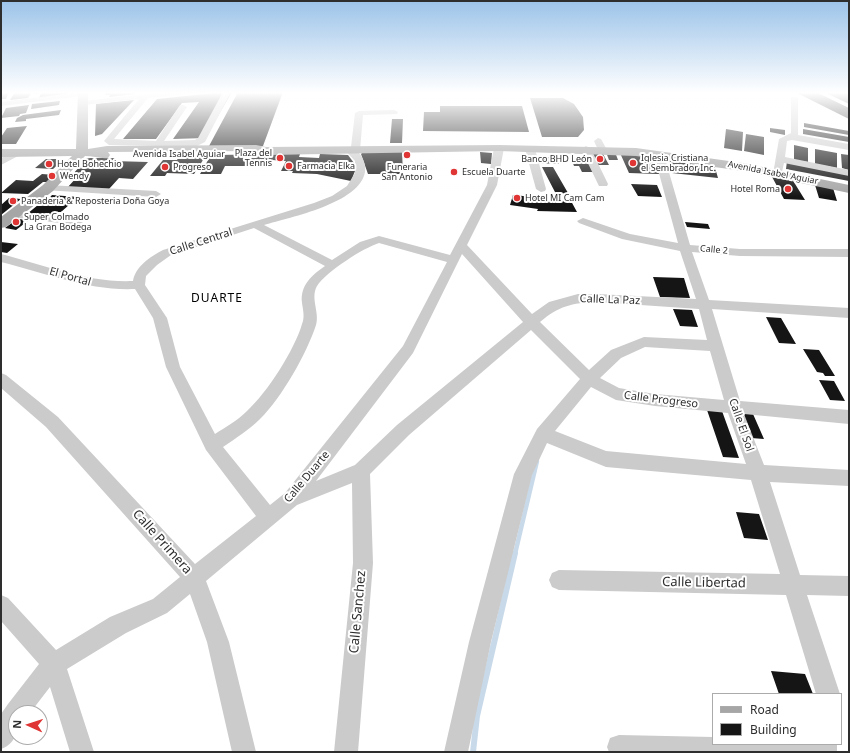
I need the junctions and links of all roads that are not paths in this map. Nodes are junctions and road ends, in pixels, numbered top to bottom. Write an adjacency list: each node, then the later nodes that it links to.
1 (85, 127): 16 (main road)
2 (119, 127): 9 (street)
3 (171, 127): 9 (street)
4 (209, 127): 9 (street)
5 (216, 127): 15 (street)
6 (356, 127): 14 (street)
7 (795, 127): 8 (street)
8 (792, 137): 11 (street); 20 (street)
9 (160, 145): 15 (main road, Avenida Isabel Aguiar); 16 (main road, Avenida Isabel Aguiar)
10 (535, 146): 12 (main road, Avenida Isabel Aguiar); 13 (main road, Avenida Isabel Aguiar); 26 (street)
11 (849, 147)
12 (499, 148): 14 (main road, Avenida Isabel Aguiar); 35 (street, Calle Duarte)
13 (586, 149): 19 (main road, Avenida Isabel Aguiar); 24 (street)
14 (352, 150): 15 (main road, Avenida Isabel Aguiar); 33 (street, Calle Central)
15 (202, 151): 16 (main road, Avenida Isabel Aguiar)
16 (87, 152): 18 (main road, Avenida Isabel Aguiar); 25 (main road)
17 (1, 153): 18 (main road, Avenida Isabel Aguiar)
18 (17, 153): 21 (street)
19 (659, 154): 23 (main road, Avenida Isabel Aguiar); 34 (street, Calle El Sol)
20 (780, 159): 22 (street); 23 (street)
21 (1, 162)
22 (849, 172)
23 (778, 174): 27 (main road, Avenida Isabel Aguiar)
24 (603, 184)
25 (48, 188): 28 (street); 29 (main road)
26 (541, 189)
27 (849, 189)
28 (156, 194)
29 (14, 215): 31 (street); 32 (main road)
30 (583, 221): 34 (street, Calle 2)
31 (76, 222)
32 (1, 224)
33 (256, 225): 38 (street); 39 (street, Calle Central)
34 (685, 248): 36 (street, Calle 2); 40 (street, Calle El Sol)
35 (458, 253): 38 (street); 42 (street, Calle Progreso); 53 (street, Calle Duarte)
36 (849, 253)
37 (1, 258): 39 (street, El Portal)
38 (333, 265): 49 (street)
39 (139, 285): 49 (street)
40 (704, 304): 41 (street, Calle La Paz); 42 (street, Calle La Paz); 43 (street, Calle El Sol)
41 (849, 313)
42 (531, 322): 45 (street, Calle Progreso); 50 (street, Calle La Paz)
43 (716, 346): 45 (street); 46 (street, Calle El Sol)
44 (1, 379): 55 (street, Calle Primera)
45 (589, 379): 46 (street, Calle Progreso); 48 (street)
46 (734, 408): 47 (street, Calle Progreso); 51 (street, Calle El Sol)
47 (849, 417)
48 (543, 434): 51 (street); 67 (street)
49 (212, 445): 54 (street)
50 (362, 471): 53 (street); 66 (street, Calle Sanchez)
51 (758, 473): 52 (street); 57 (street, Calle El Sol)
52 (849, 478)
53 (291, 499): 54 (street, Calle Duarte)
54 (268, 517): 55 (street, Calle Duarte)
55 (195, 579): 60 (street, Calle Duarte); 65 (street, Calle Primera)
56 (559, 580): 57 (street, Calle Libertad)
57 (792, 584): 58 (street, Calle Libertad); 61 (street, Calle El Sol)
58 (849, 586)
59 (1, 605): 60 (street)
60 (54, 664): 62 (street, Calle Duarte); 64 (street)
61 (828, 693)
62 (1, 737)
63 (618, 747): 68 (street)
64 (82, 752)
65 (244, 752)
66 (346, 752)
67 (456, 752)
68 (812, 752)

